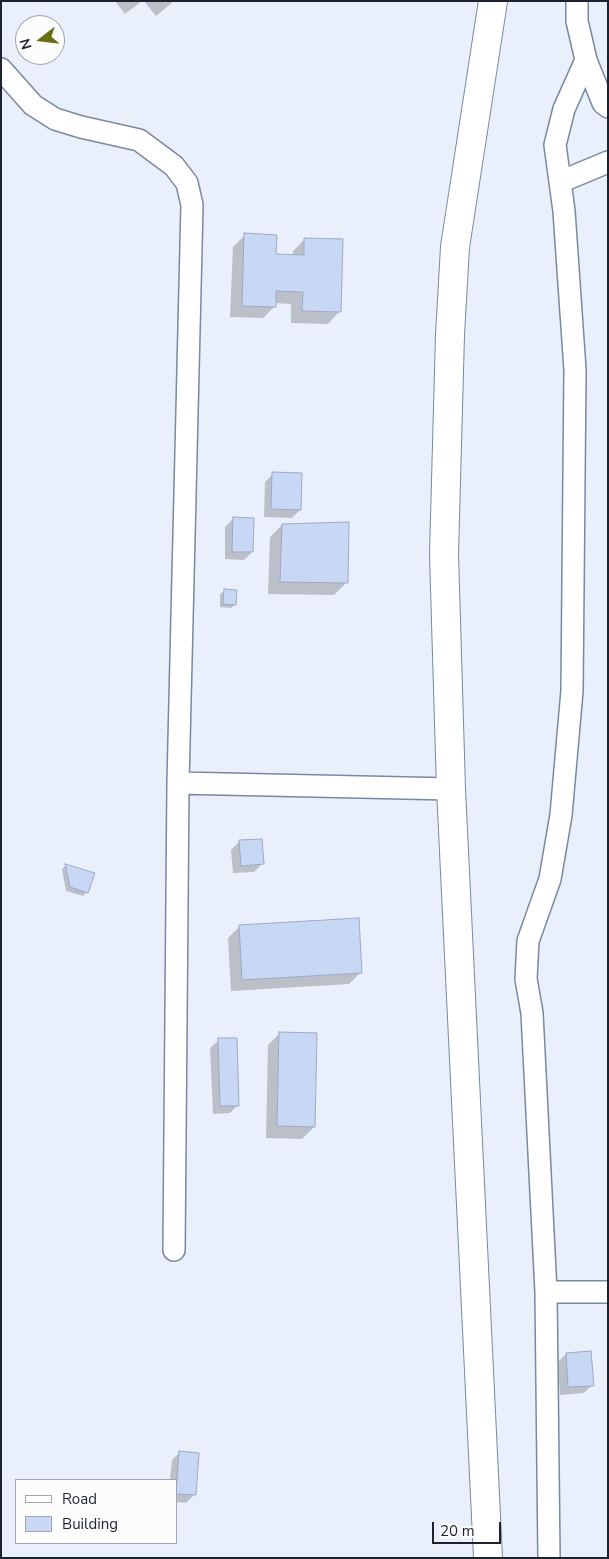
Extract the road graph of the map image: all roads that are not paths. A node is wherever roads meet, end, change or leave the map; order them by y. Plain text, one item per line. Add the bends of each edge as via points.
1 (493, 1) edge
2 (577, 1) edge
3 (586, 60) junction
4 (1, 69) edge
5 (608, 107) edge
6 (608, 162) edge
7 (560, 182) junction
8 (178, 783) junction
9 (451, 790) junction
10 (174, 1250) dead end
11 (546, 1292) junction
12 (608, 1292) edge
13 (488, 1558) edge
14 (549, 1558) edge

1 - 9 main road via 455,247 450,335 444,554
2 - 3 street via 577,21
3 - 5 street via 603,103
3 - 7 street via 564,109 555,144
4 - 8 street via 33,104 55,119 139,140 174,166 187,183 192,215
6 - 7 street
7 - 11 street via 575,370 572,691 561,815 550,879 528,941 526,979 532,1013
8 - 9 street
8 - 10 street
9 - 13 main road
11 - 12 street
11 - 14 street

